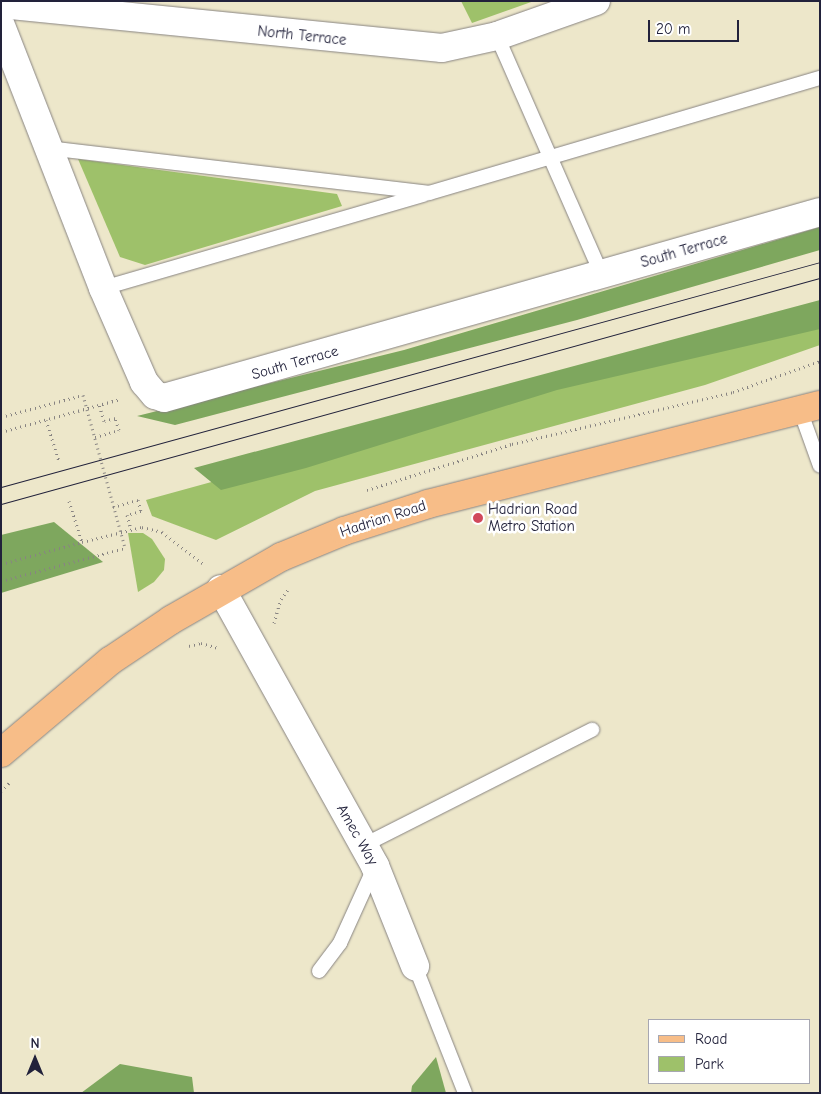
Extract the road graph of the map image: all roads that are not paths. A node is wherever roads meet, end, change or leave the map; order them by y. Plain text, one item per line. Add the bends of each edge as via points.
1 (596, 1) edge
2 (1, 4) edge
3 (1, 26) edge
4 (497, 36) junction
5 (820, 78) edge
6 (48, 148) junction
7 (552, 159) junction
8 (429, 193) junction
9 (820, 212) edge
10 (602, 275) junction
11 (103, 288) junction
12 (810, 407) edge
13 (820, 466) edge
14 (221, 589) junction
15 (592, 730) dead end
16 (1, 753) edge
17 (369, 856) junction
18 (415, 966) joint
19 (319, 971) dead end
20 (465, 1093) edge

1 - 4 street, North Terrace
2 - 4 street, North Terrace via 420,48 466,45
3 - 6 street, South Terrace
4 - 7 lane
5 - 7 lane
6 - 8 lane
6 - 11 street, South Terrace
7 - 8 lane
7 - 10 lane
8 - 11 lane
9 - 10 street, South Terrace
10 - 11 street, South Terrace via 164,398 155,395 144,382
12 - 13 lane
12 - 14 main road, Hadrian Road via 428,504 344,531 281,557
14 - 16 main road, Hadrian Road via 110,662
14 - 17 street, Amec Way
15 - 17 lane
17 - 18 street, Amec Way
17 - 19 lane via 340,943
18 - 20 lane, Amec Way

